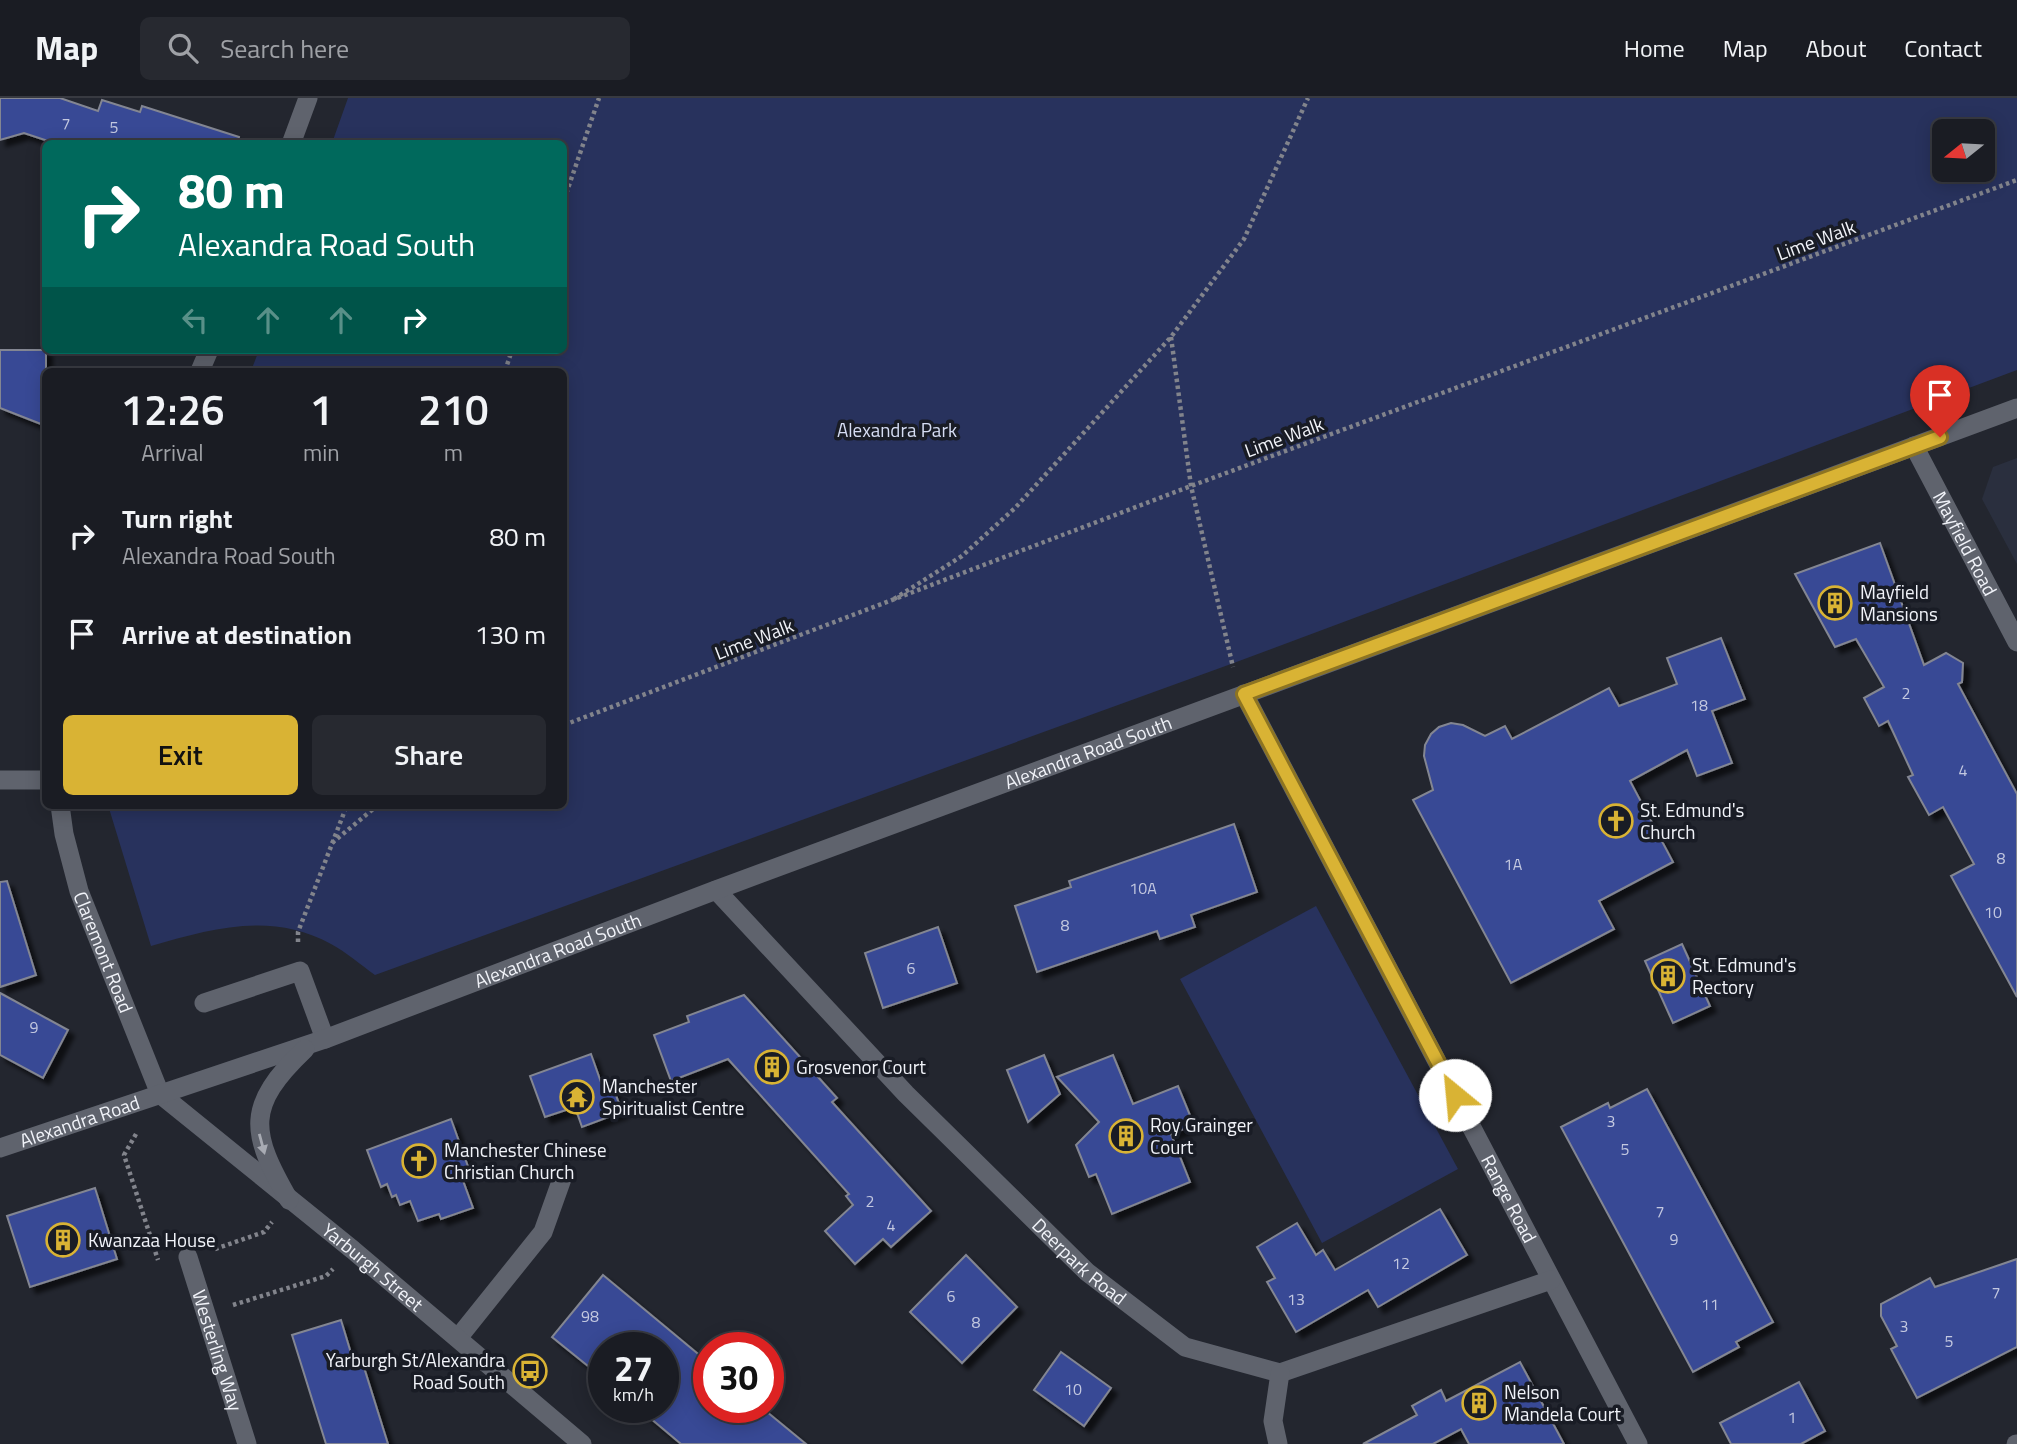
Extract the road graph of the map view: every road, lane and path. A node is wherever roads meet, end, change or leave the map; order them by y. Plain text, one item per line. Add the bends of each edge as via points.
1 (308, 98) edge
2 (599, 98) edge
3 (1308, 98) edge
4 (292, 140) edge
5 (2017, 180) edge
6 (567, 191) edge
7 (1171, 337) junction
8 (2017, 408) edge
9 (1914, 446) junction
10 (1191, 486) junction
11 (886, 604) junction
12 (2017, 642) edge
13 (1244, 694) junction
14 (567, 724) edge
15 (0, 780) edge
16 (42, 780) edge
17 (61, 809) edge
18 (345, 809) edge
19 (373, 809) edge
20 (331, 844) junction
21 (716, 890) junction
22 (300, 971) junction
23 (204, 1003) dead end
24 (318, 1041) junction
25 (160, 1094) junction
26 (0, 1148) edge
27 (564, 1176) dead end
28 (289, 1200) junction
29 (353, 1250) junction
30 (188, 1257) junction
31 (1551, 1280) junction
32 (206, 1314) junction
33 (458, 1338) junction
34 (1280, 1373) junction
35 (247, 1444) edge
36 (582, 1444) edge
37 (1278, 1444) edge
38 (1638, 1444) edge

1 - 4 street
2 - 6 path
3 - 7 path via 1244,239
5 - 10 path, Lime Walk
7 - 10 path
7 - 11 path via 1014,508 962,556
8 - 9 street, Alexandra Road South
9 - 12 street, Mayfield Road
9 - 13 street, Alexandra Road South
10 - 11 path, Lime Walk
10 - 13 path via 1231,663
11 - 14 path, Lime Walk
13 - 21 street, Alexandra Road South
13 - 31 street, Range Road
15 - 16 street
17 - 25 street, Claremont Road via 79,891
18 - 20 path
19 - 20 path
20 - 22 path via 298,932
21 - 24 street, Alexandra Road South
21 - 34 street, Deerpark Road via 906,1094 1087,1272 1185,1347
22 - 23 street
22 - 24 street
24 - 25 street, Alexandra Road South
24 -> 28 street via 284,1069 259,1111 259,1139
25 - 26 street, Alexandra Road
25 - 28 street, Yarburgh Street
25 - 30 path via 124,1155 160,1267
27 - 33 street via 543,1232
28 - 29 street, Yarburgh Street
28 - 30 path via 264,1232
29 - 32 path via 326,1276
29 - 33 street, Yarburgh Street
30 - 32 street, Westerling Way
31 - 34 street
31 - 38 street, Range Road
32 - 35 street, Westerling Way
33 - 36 street, Yarburgh Street
34 - 37 street via 1273,1421

